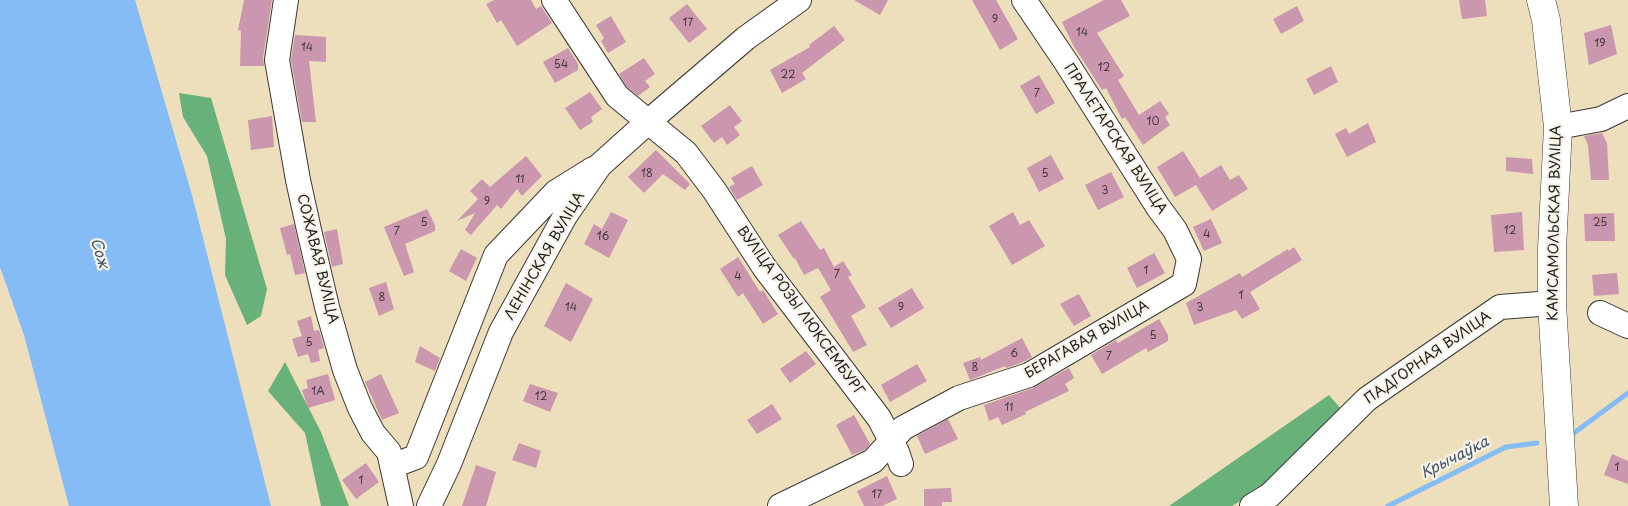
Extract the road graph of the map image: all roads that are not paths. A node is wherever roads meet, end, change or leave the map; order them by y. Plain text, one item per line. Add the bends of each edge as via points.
1 (286, 0) edge
2 (554, 0) edge
3 (800, 0) edge
4 (1024, 0) edge
5 (1541, 0) edge
6 (1628, 106) edge
7 (649, 121) junction
8 (1558, 127) junction
9 (600, 165) junction
10 (1184, 284) joint
11 (1552, 303) junction
12 (1600, 313) dead end
13 (1628, 326) edge
14 (891, 442) junction
15 (901, 464) dead end
16 (392, 466) junction
17 (401, 506) edge
18 (429, 506) edge
19 (780, 506) edge
20 (1252, 506) edge
21 (1564, 506) edge

1 - 16 street, СОЖАВАЯ ВУЛІЦА via 278,60 309,230 345,370 373,433 389,452
2 - 7 street via 617,96
3 - 7 street, ЛЕНІНСКАЯ ВУЛІЦА via 746,38
4 - 10 street, ПРАЛЕТАРСКАЯ ВУЛІЦА via 1175,230 1189,258
5 - 8 main road, КАМСАМОЛЬСКАЯ ВУЛІЦА
6 - 8 street via 1601,119
7 - 9 street, ЛЕНІНСКАЯ ВУЛІЦА
7 - 14 street, ВУЛІЦА РОЗЫ ЛЮКСЕМБУРГ via 686,153 714,190 764,267 879,418
8 - 11 main road, КАМСАМОЛЬСКАЯ ВУЛІЦА
9 - 16 street via 556,192 496,255 416,456
9 - 18 street, ЛЕНІНСКАЯ ВУЛІЦА via 565,216 501,332
10 - 14 street, БЕРАГАВАЯ ВУЛІЦА via 1029,375 959,398 904,428
11 - 20 street, ПАДГОРНАЯ ВУЛІЦА via 1500,308 1367,399 1270,495
11 - 21 main road, КАМСАМОЛЬСКАЯ ВУЛІЦА
12 - 13 street
14 - 15 street, ВУЛІЦА РОЗЫ ЛЮКСЕМБУРГ
14 - 19 street, БЕРАГАВАЯ ВУЛІЦА via 873,461
16 - 17 street, СОЖАВАЯ ВУЛІЦА

